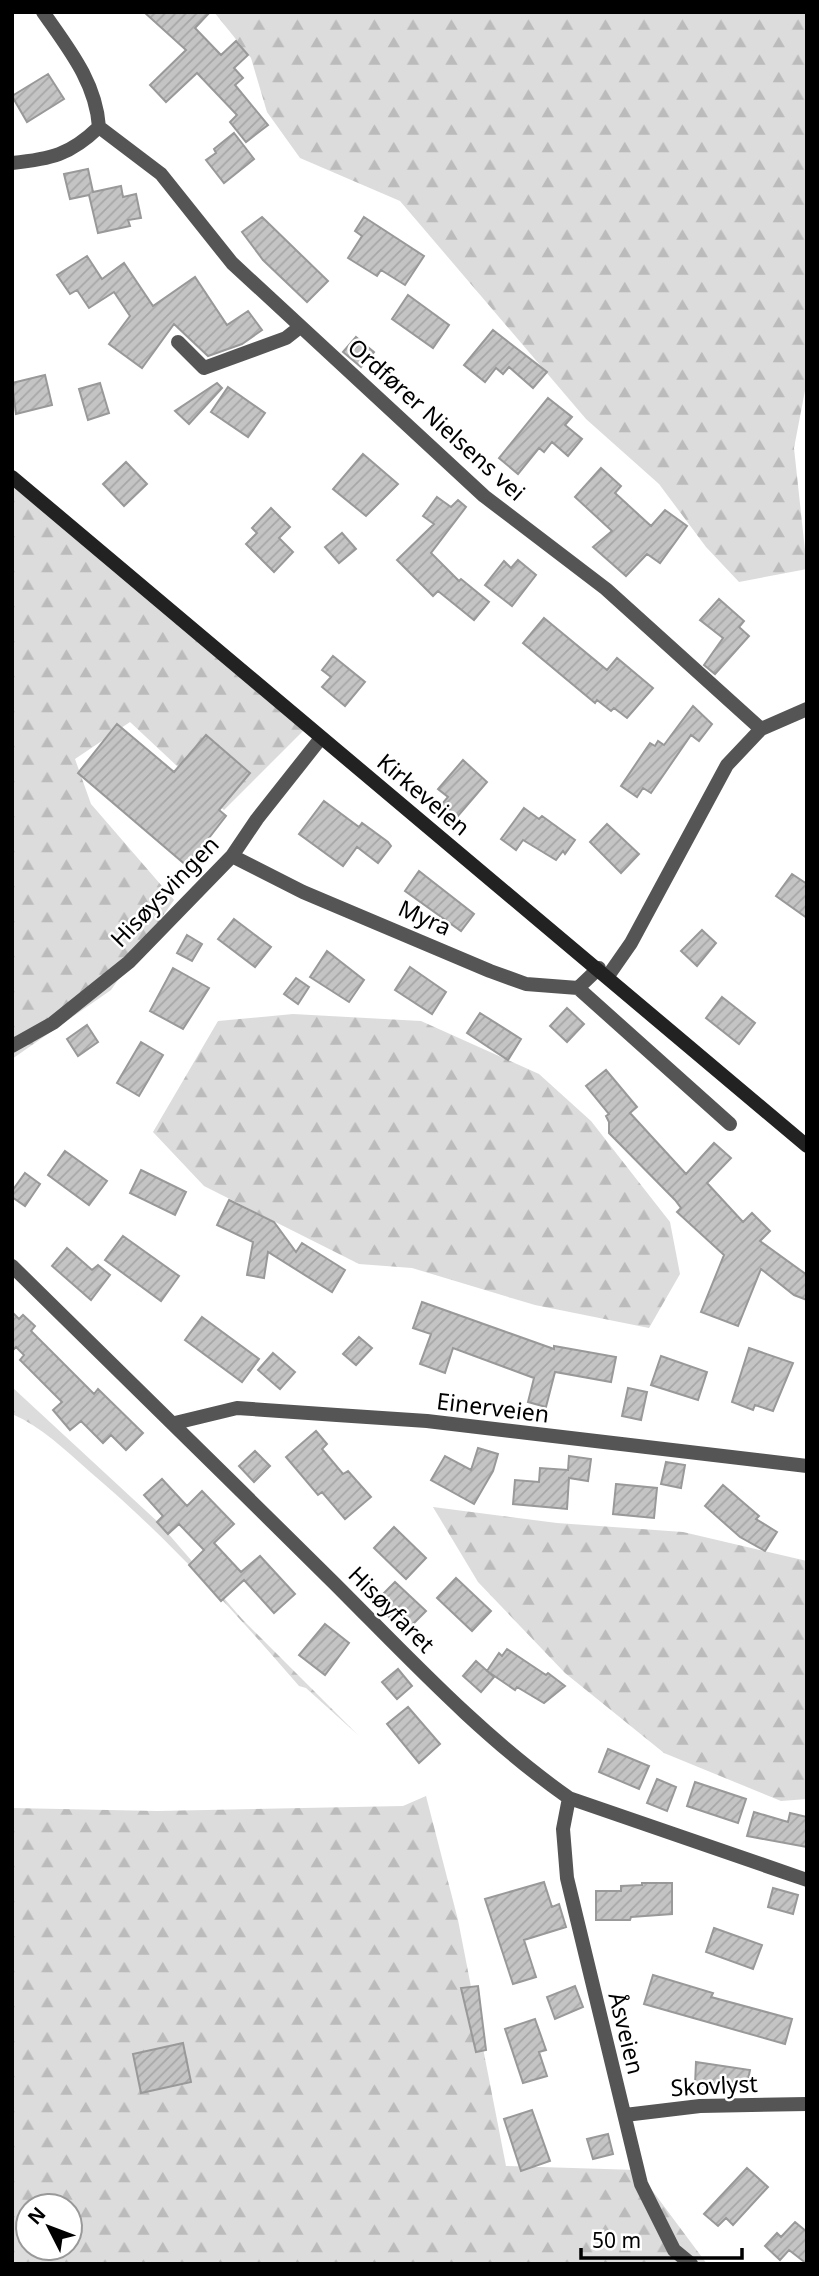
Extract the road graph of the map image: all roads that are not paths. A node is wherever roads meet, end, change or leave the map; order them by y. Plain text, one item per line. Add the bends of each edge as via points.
1 (43, 12) edge
2 (99, 127) junction
3 (12, 163) edge
4 (300, 327) junction
5 (178, 342) dead end
6 (12, 477) edge
7 (807, 709) edge
8 (761, 729) junction
9 (321, 738) junction
10 (232, 856) junction
11 (603, 972) junction
12 (578, 988) junction
13 (12, 1046) edge
14 (730, 1124) dead end
15 (807, 1146) edge
16 (12, 1266) edge
17 (175, 1423) junction
18 (807, 1466) edge
19 (569, 1798) junction
20 (807, 1880) edge
21 (807, 2104) edge
22 (625, 2115) junction
23 (691, 2264) edge

1 - 2 street via 83,71 98,109
2 - 3 street via 79,147 48,160
2 - 4 street, Ordfører Nielsens vei via 161,174 232,263
4 - 5 street via 286,338 204,368
4 - 8 street, Ordfører Nielsens vei via 484,496 607,589
6 - 9 main road, Kirkeveien
7 - 8 street
8 - 11 street via 727,765 631,943
9 - 10 street, Hisøysvingen
9 - 11 main road, Kirkeveien
10 - 12 street, Myra via 303,892 490,971 526,984
10 - 13 street, Hisøysvingen via 129,962 53,1023
11 - 12 street
11 - 15 main road, Kirkeveien
12 - 14 street
16 - 17 street, Hisøyfaret
17 - 18 street, Einerveien via 237,1408 312,1413
17 - 19 street, Hisøyfaret via 456,1707
19 - 20 street, Hisøyfaret
19 - 22 street, Åsveien via 563,1829 567,1878
21 - 22 street, Skovlyst via 700,2106
22 - 23 street, Åsveien via 641,2184 674,2250

